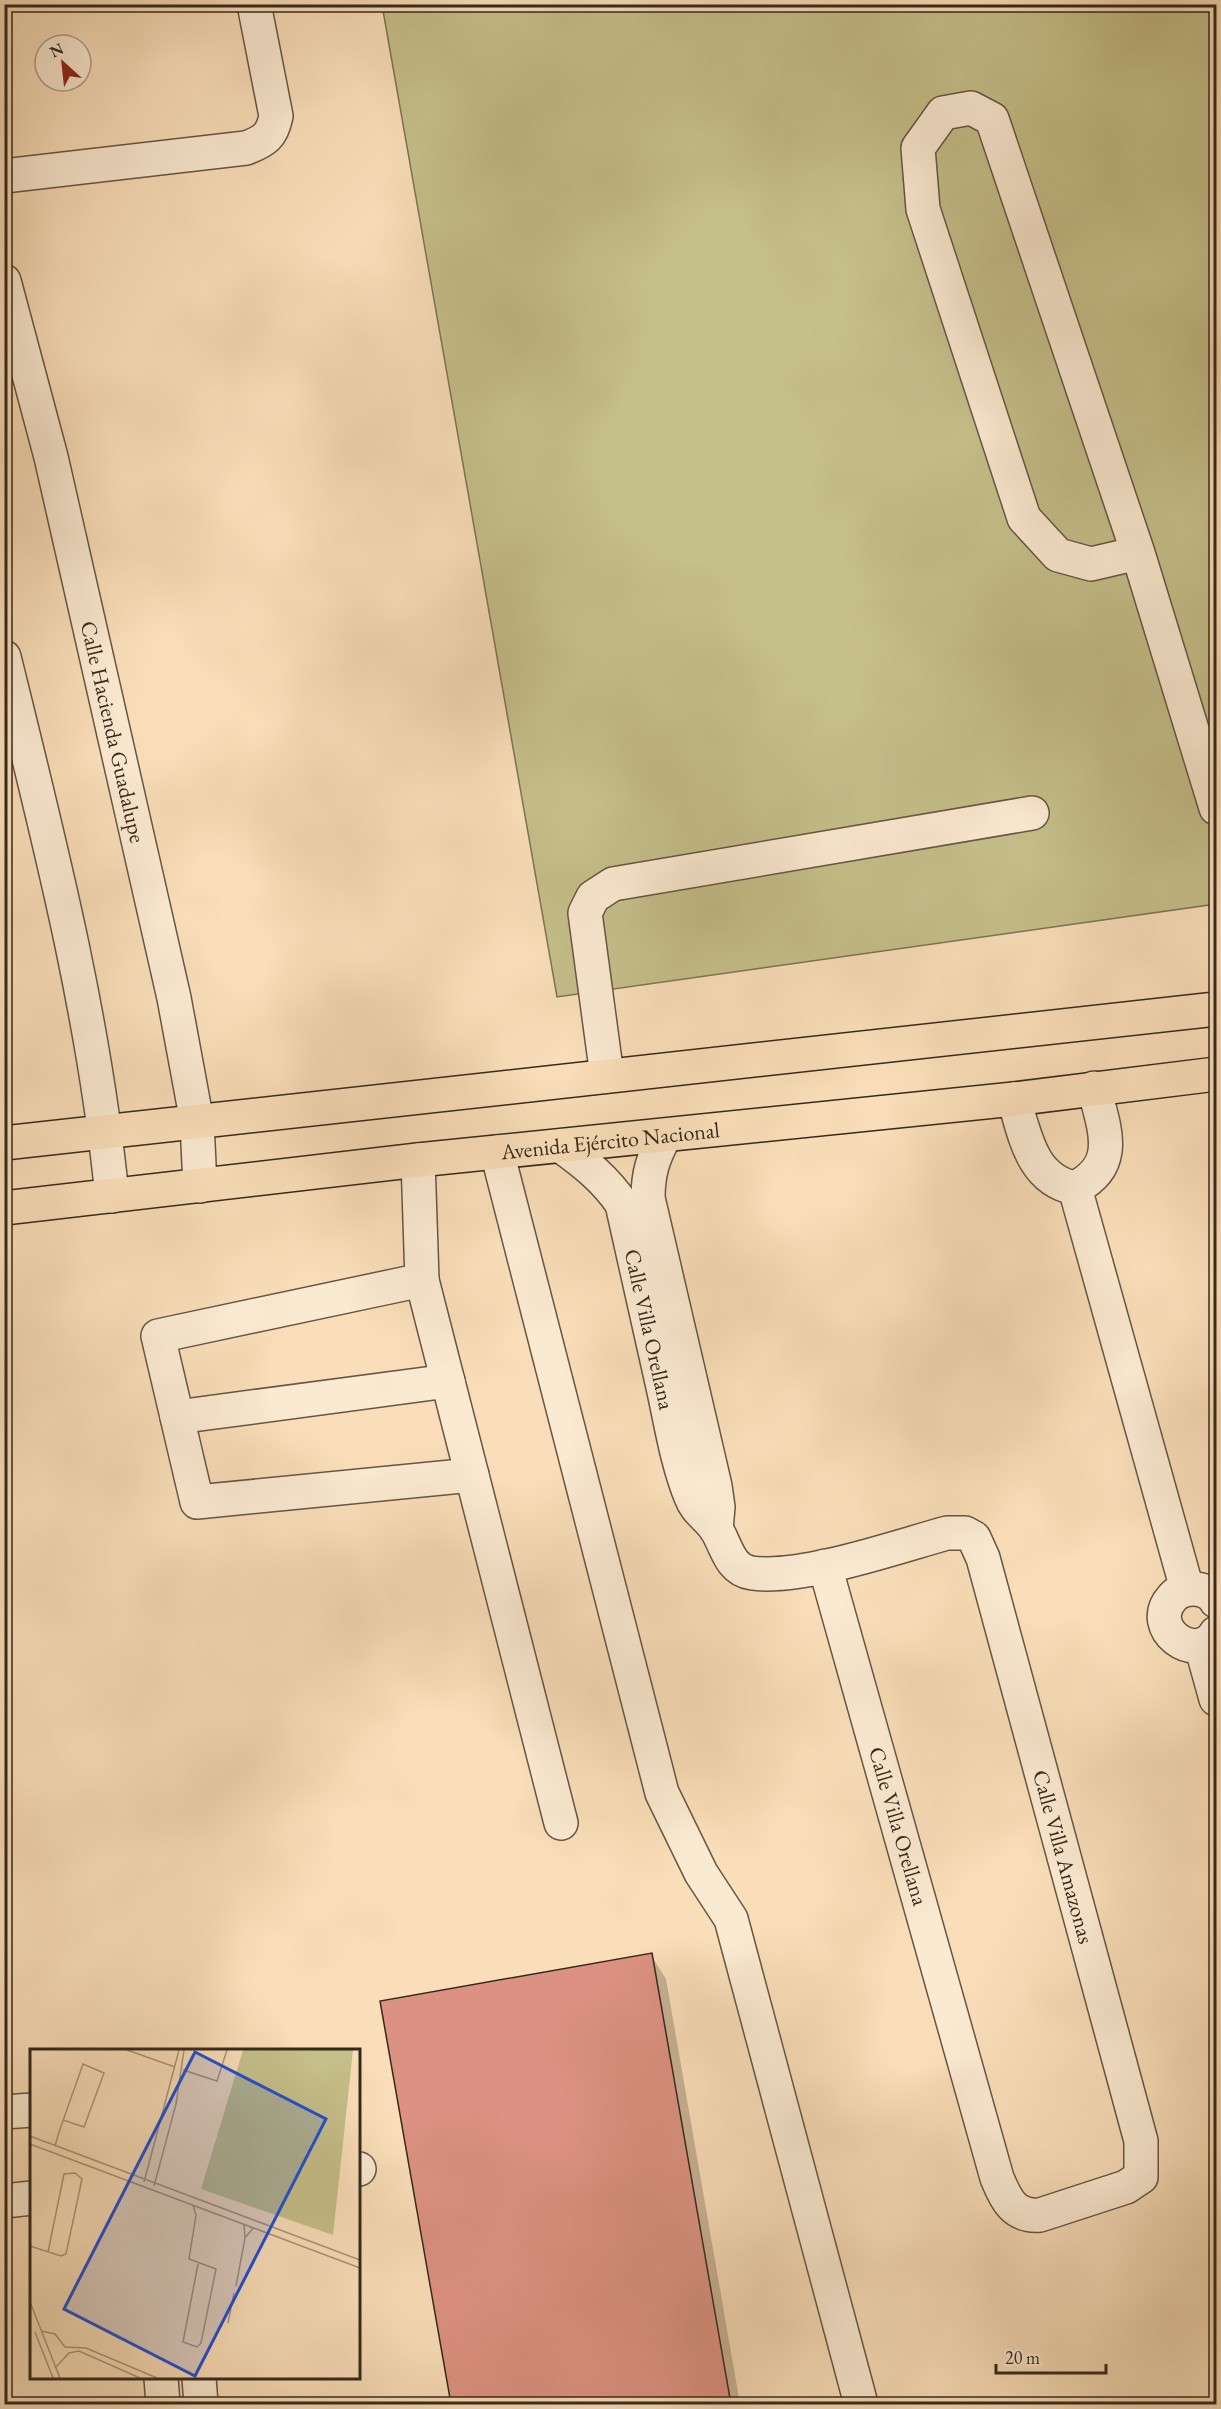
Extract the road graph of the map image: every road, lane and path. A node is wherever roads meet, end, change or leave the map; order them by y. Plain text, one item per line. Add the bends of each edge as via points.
1 (254, 4) edge
2 (4, 176) edge
3 (4, 281) edge
4 (1138, 553) junction
5 (4, 657) edge
6 (1216, 808) edge
7 (1032, 813) dead end
8 (1216, 1009) edge
9 (1216, 1074) edge
10 (607, 1076) junction
11 (1094, 1088) junction
12 (1014, 1099) junction
13 (197, 1122) junction
14 (106, 1131) junction
15 (665, 1136) junction
16 (4, 1143) edge
17 (561, 1146) junction
18 (497, 1152) junction
19 (418, 1160) junction
20 (200, 1186) junction
21 (1075, 1188) junction
22 (112, 1196) junction
23 (635, 1201) junction
24 (4, 1208) edge
25 (422, 1280) junction
26 (448, 1381) junction
27 (177, 1417) junction
28 (472, 1475) junction
29 (825, 1566) junction
30 (1187, 1589) junction
31 (1216, 1600) edge
32 (1209, 1639) edge
33 (1216, 1699) edge
34 (561, 1822) dead end
35 (30, 2110) edge
36 (4, 2112) edge
37 (30, 2198) edge
38 (4, 2201) edge
39 (1017, 2211) joint
40 (161, 2379) edge
41 (199, 2379) edge
42 (163, 2404) edge
43 (201, 2404) edge
44 (861, 2404) edge

1 - 2 street via 276,116 273,130 265,140 246,147
3 - 13 street, Calle Hacienda Guadalupe via 54,468 174,998
4 - 4 street via 1091,564 1058,555 1024,518 923,209 918,148 943,113 971,108 992,118
4 - 6 street
5 - 14 street via 90,1026
7 - 10 street via 613,884 593,897 585,913
8 - 10 main road
9 - 11 main road, Avenida Ejército Nacional
10 - 13 main road
11 - 12 main road, Avenida Ejército Nacional
11 - 21 street via 1105,1132 1104,1163 1097,1173
12 - 15 main road, Avenida Ejército Nacional
12 - 21 street via 1034,1159 1054,1182
13 - 14 main road
13 - 20 street, Calle Hacienda Guadalupe
14 - 16 main road
14 - 22 street
15 - 17 main road, Avenida Ejército Nacional
15 - 23 street, Calle Villa Orellana
17 - 18 main road, Avenida Ejército Nacional
17 - 23 street, Calle Villa Orellana via 613,1189
18 - 19 main road, Avenida Ejército Nacional
18 - 44 street via 662,1793 701,1873 731,1919
19 - 20 main road, Avenida Ejército Nacional
19 - 25 street
20 - 22 main road, Avenida Ejército Nacional
21 - 30 street
22 - 24 main road, Avenida Ejército Nacional
23 - 29 street, Calle Villa Orellana via 685,1425 691,1497 716,1530 724,1550 749,1573 782,1573
25 - 26 street
25 - 27 street via 158,1336
26 - 27 street
26 - 28 street
27 - 28 street via 197,1502
28 - 34 street
29 - 39 street, Calle Villa Orellana via 998,2178 1006,2199
29 - 39 street, Calle Villa Amazonas via 947,1533 965,1533 974,1538 983,1558 1141,2141 1141,2177 1126,2187 1040,2215
30 - 31 street via 1202,1589
30 - 32 street via 1168,1602 1165,1625 1179,1643 1190,1646
32 - 33 street
35 - 36 street
37 - 38 street
40 - 42 street
41 - 43 street

